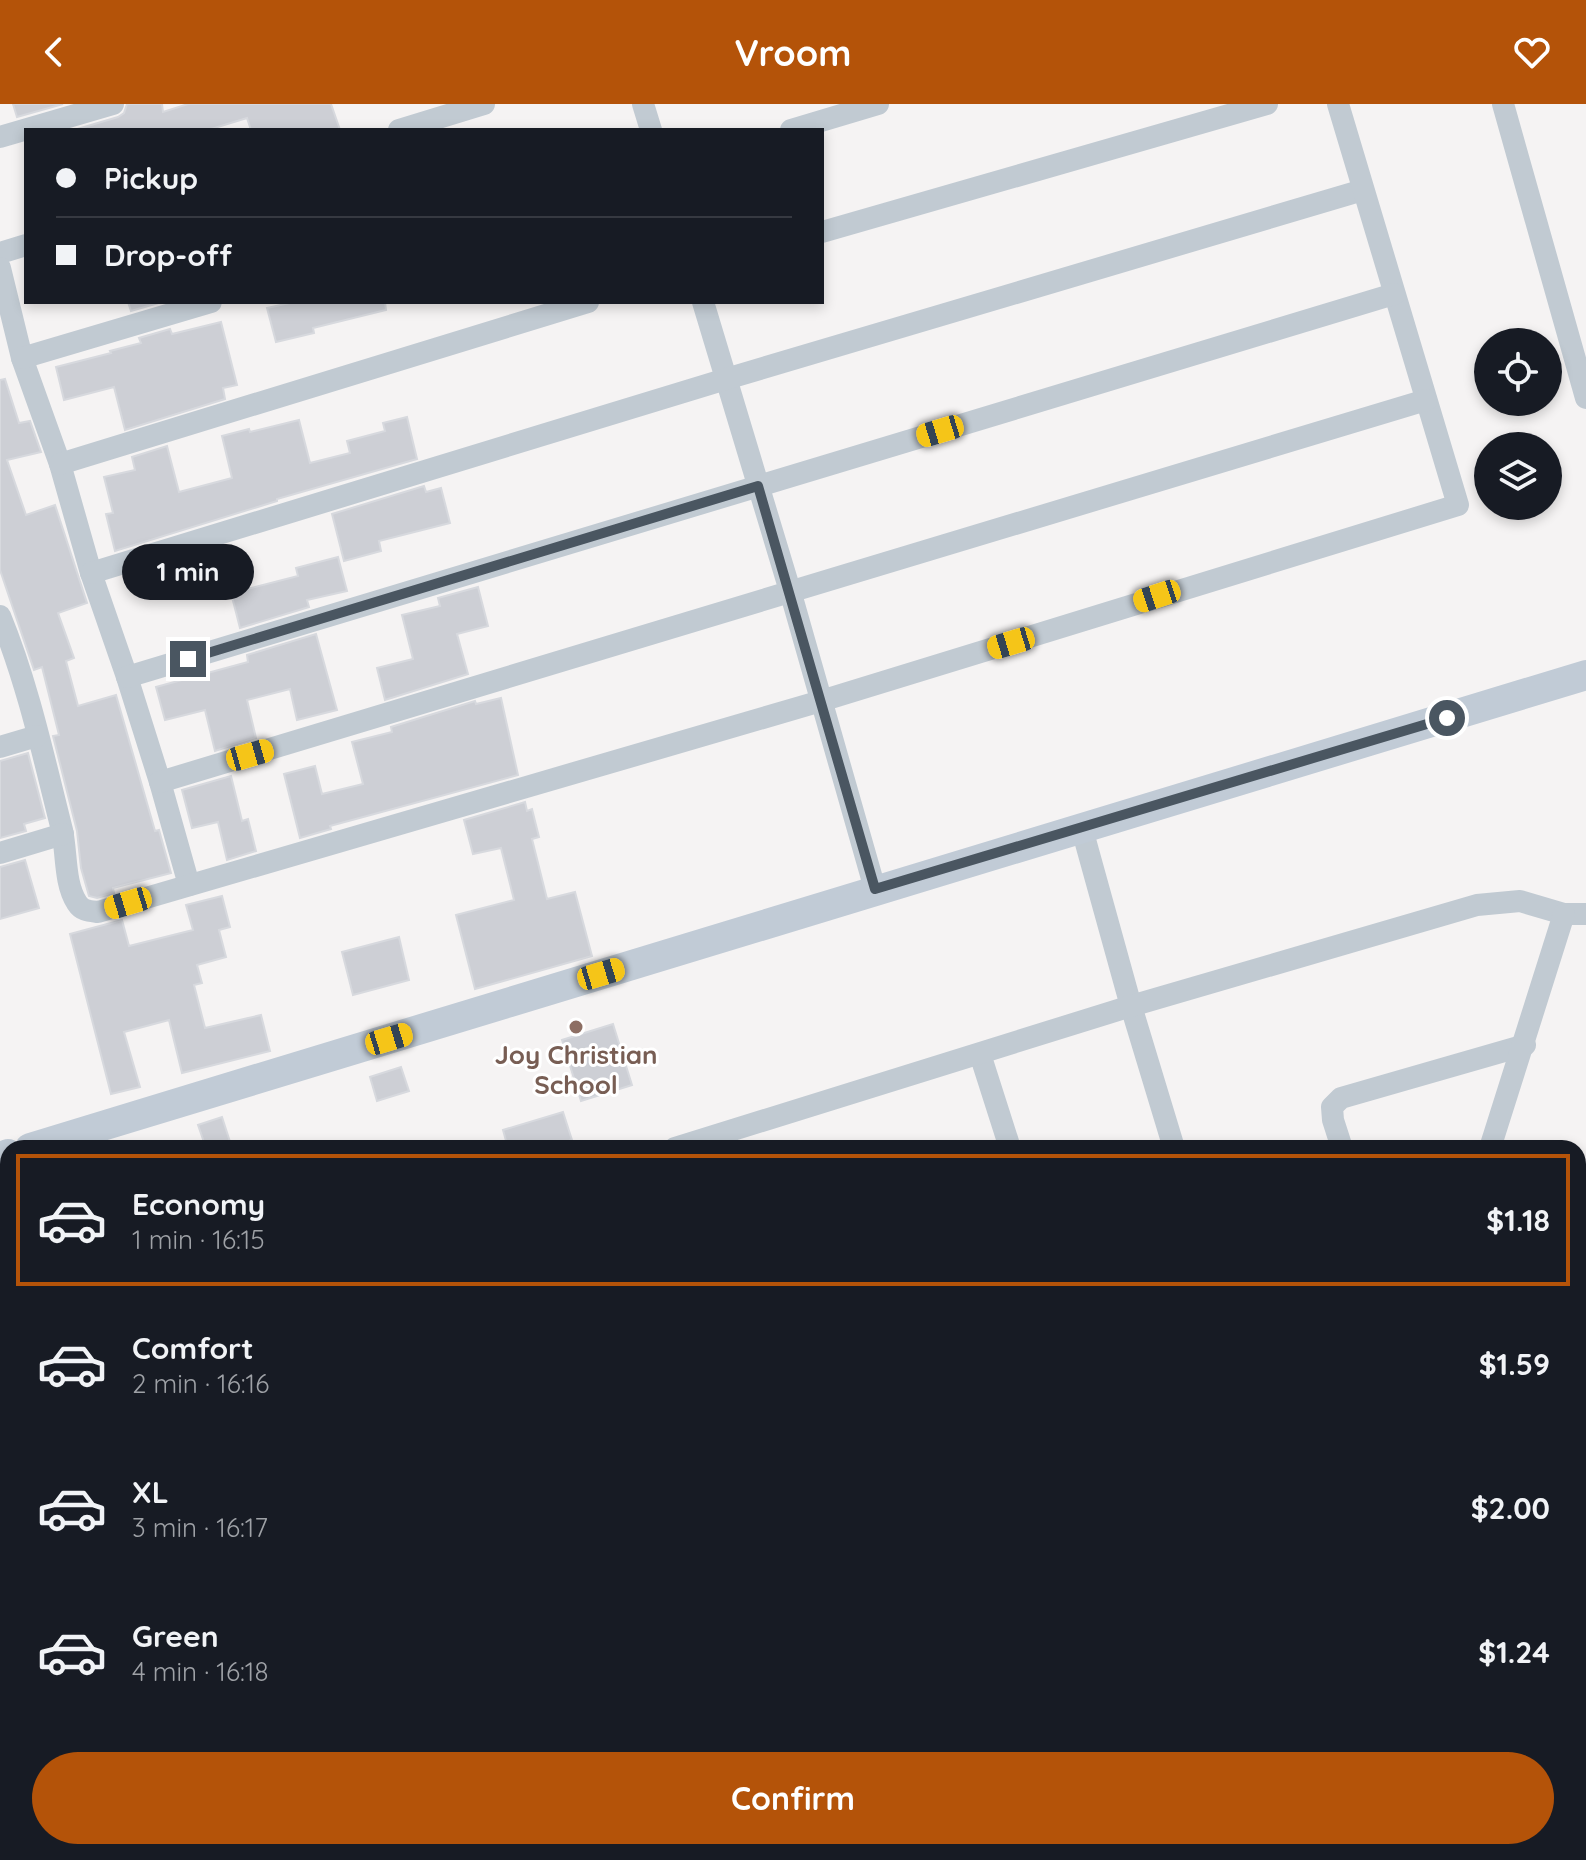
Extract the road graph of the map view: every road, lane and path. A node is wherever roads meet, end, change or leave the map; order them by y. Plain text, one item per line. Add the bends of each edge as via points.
1 (113, 104) edge
2 (484, 104) edge
3 (643, 104) edge
4 (878, 104) edge
5 (1267, 104) edge
6 (1338, 104) edge
7 (1503, 104) edge
8 (31, 128) edge
9 (406, 128) edge
10 (650, 128) edge
11 (798, 128) edge
12 (24, 130) edge
13 (0, 137) edge
14 (1363, 190) junction
15 (824, 231) edge
16 (24, 246) edge
17 (0, 253) edge
18 (0, 268) edge
19 (1394, 294) junction
20 (204, 304) edge
21 (581, 304) edge
22 (704, 304) edge
23 (22, 358) junction
24 (726, 379) junction
25 (1586, 398) edge
26 (1426, 400) junction
27 (60, 464) junction
28 (758, 486) junction
29 (91, 573) junction
30 (791, 594) junction
31 (0, 616) edge
32 (4, 638) edge
33 (1586, 675) edge
34 (127, 677) junction
35 (821, 701) junction
36 (37, 736) junction
37 (0, 747) edge
38 (160, 782) junction
39 (1082, 829) junction
40 (63, 834) junction
41 (0, 853) edge
42 (189, 885) junction
43 (875, 889) junction
44 (1575, 914) edge
45 (1131, 1006) junction
46 (1525, 1045) junction
47 (980, 1054) junction
48 (56, 1140) edge
49 (701, 1140) edge
50 (1007, 1140) edge
51 (1172, 1140) edge
52 (1339, 1140) edge
53 (1493, 1140) edge

1 - 8 street
2 - 9 street
3 - 10 street
4 - 11 street
5 - 15 street
6 - 14 street
7 - 25 street
12 - 13 street
14 - 19 street
14 - 24 street
16 - 17 street
18 - 23 street
19 - 26 street
19 - 28 street
20 - 23 street
21 - 27 street
22 - 24 street
23 - 27 street
24 - 28 street
24 - 29 street
26 - 30 street
26 - 35 street via 1458,505
27 - 29 street
28 - 30 street
28 - 34 street
29 - 34 street
30 - 35 street
30 - 38 street
31 - 32 street
32 - 36 street
33 - 39 street
34 - 38 street
35 - 42 street
35 - 43 street
36 - 37 street
36 - 40 street
38 - 42 street
39 - 43 street
39 - 45 street
40 - 41 street
40 - 42 street via 72,892 87,911
43 - 48 street
44 - 45 street via 1520,901 1477,905
44 - 46 street
45 - 47 street
45 - 51 street
46 - 52 street via 1341,1098 1332,1107
46 - 53 street
47 - 49 street
47 - 50 street

